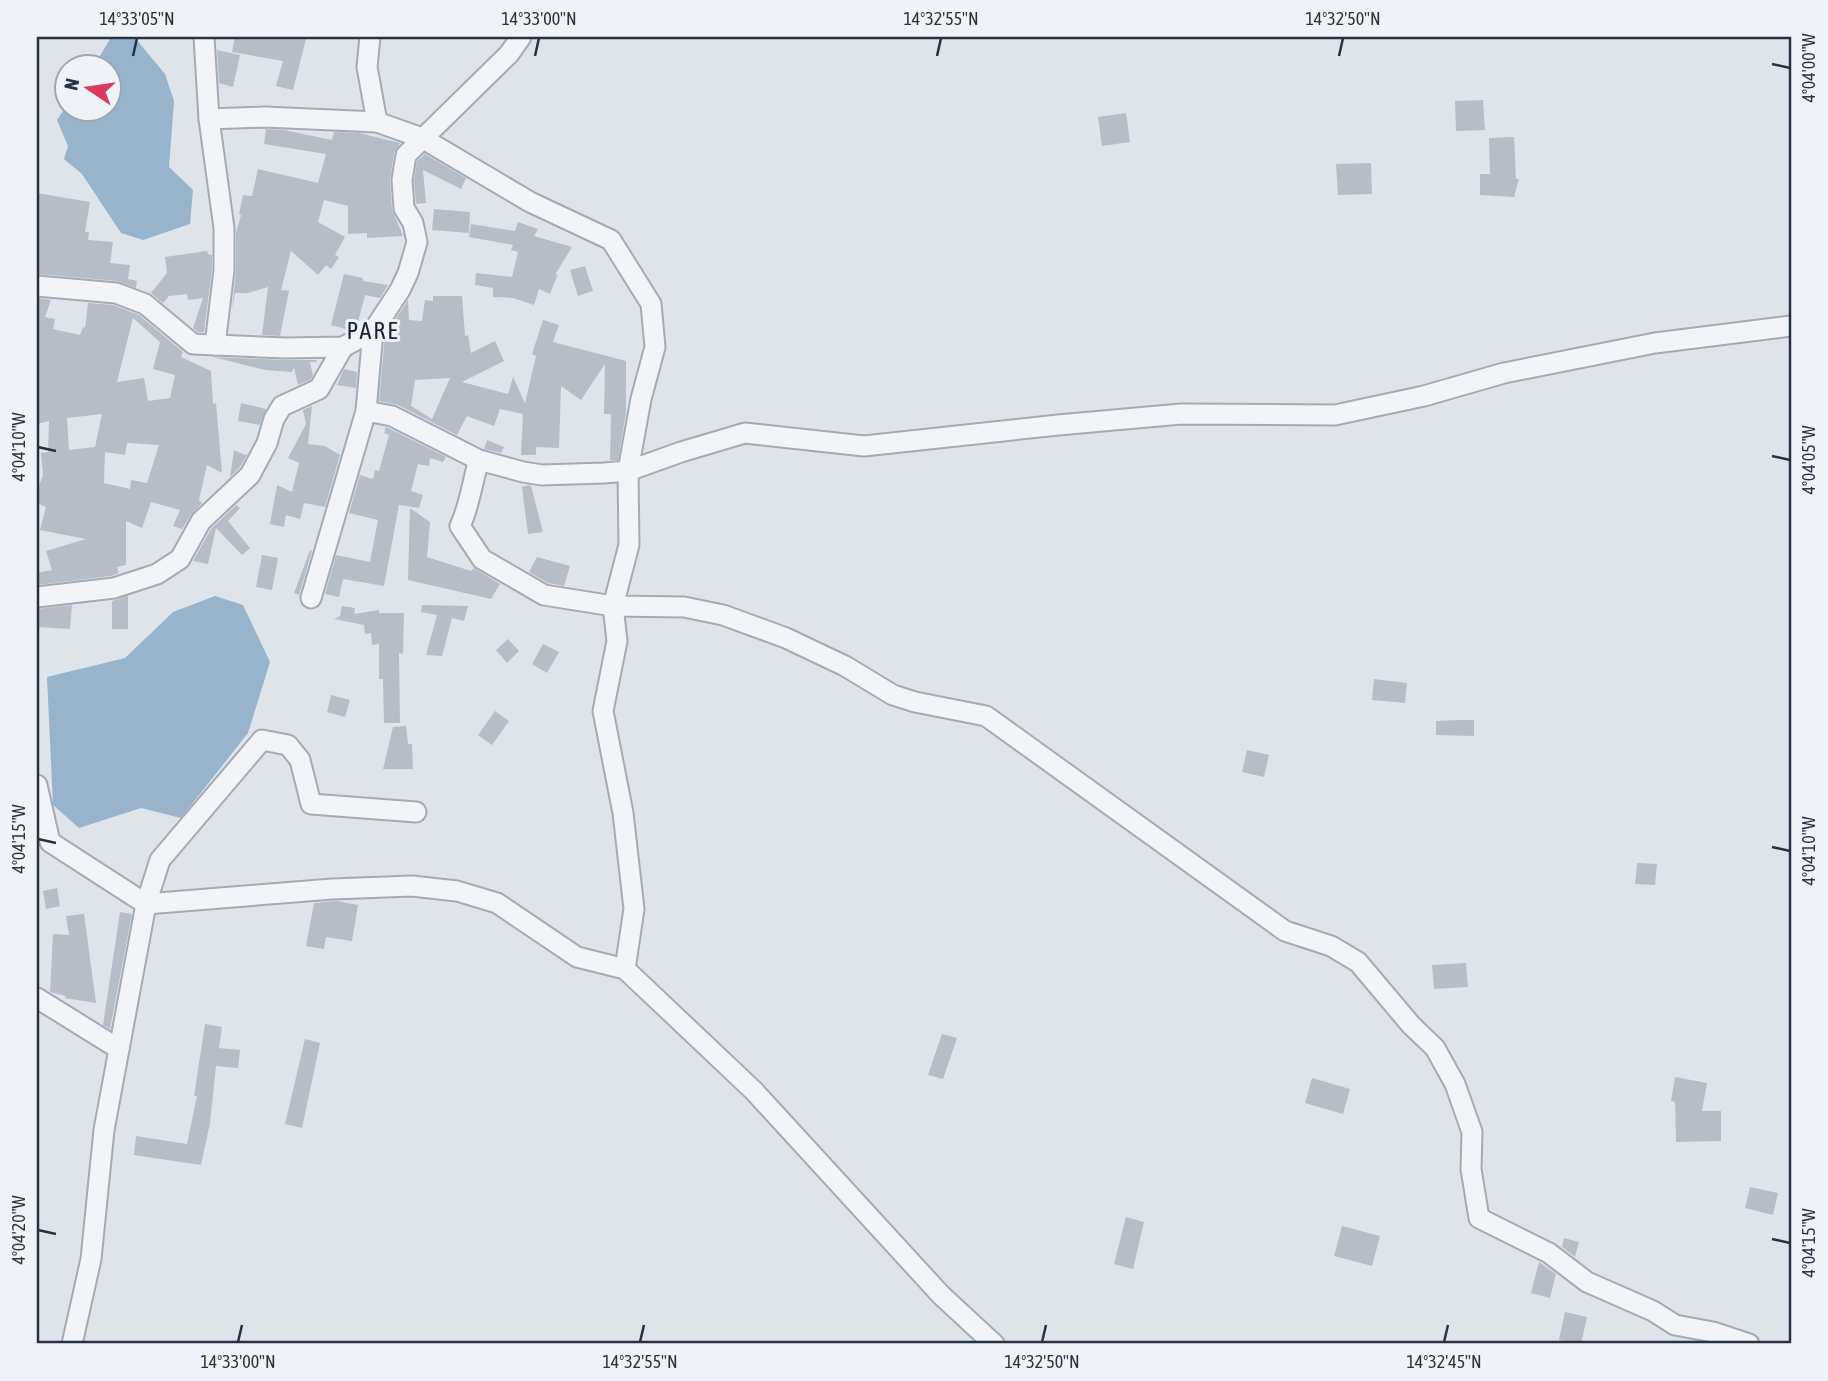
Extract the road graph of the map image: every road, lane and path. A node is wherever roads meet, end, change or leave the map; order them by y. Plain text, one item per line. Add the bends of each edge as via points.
1 (204, 37) edge
2 (370, 37) edge
3 (521, 37) edge
4 (209, 119) junction
5 (377, 122) junction
6 (422, 138) junction
7 (37, 286) edge
8 (1791, 326) edge
9 (373, 331) junction
10 (215, 345) junction
11 (343, 347) junction
12 (366, 411) junction
13 (479, 460) junction
14 (628, 471) junction
15 (37, 597) edge
16 (311, 598) dead end
17 (613, 606) junction
18 (37, 785) edge
19 (416, 812) dead end
20 (146, 904) junction
21 (625, 969) junction
22 (37, 998) edge
23 (119, 1049) junction
24 (72, 1344) edge
25 (994, 1344) edge
26 (1749, 1344) edge

1 - 4 street
2 - 5 street via 367,67
3 - 6 street
4 - 5 street
4 - 10 street via 224,228
5 - 6 street
6 - 9 street via 406,155 402,180 404,208 417,242 400,290
6 - 14 street via 530,202 611,240 651,304 655,347
7 - 10 street via 116,293 145,304 193,344
8 - 14 street via 1630,348 1504,373 1335,415 1181,414 864,446 745,433
9 - 11 street
9 - 12 street
10 - 11 street
11 - 15 street via 319,389 282,406 250,475 201,521 180,559 156,574 114,588
12 - 13 street via 410,424
12 - 16 street
13 - 14 street via 542,475
13 - 17 street via 460,526 482,559 544,595
14 - 17 street via 629,545
17 - 21 street via 617,641 603,711 623,813 634,909
17 - 26 street via 684,607 723,615 786,638 893,695 986,716 1285,931 1331,946 1358,962 1435,1048 1455,1084 1472,1132 1471,1169 1479,1218 1549,1253 1587,1282 1675,1325
18 - 20 street via 50,842
19 - 20 street via 311,804 300,760 288,745 262,740 160,860
20 - 21 street via 385,887 457,891 497,903 577,957
20 - 23 street
21 - 25 street via 754,1091 941,1295
22 - 23 street
23 - 24 street via 104,1130 90,1259

